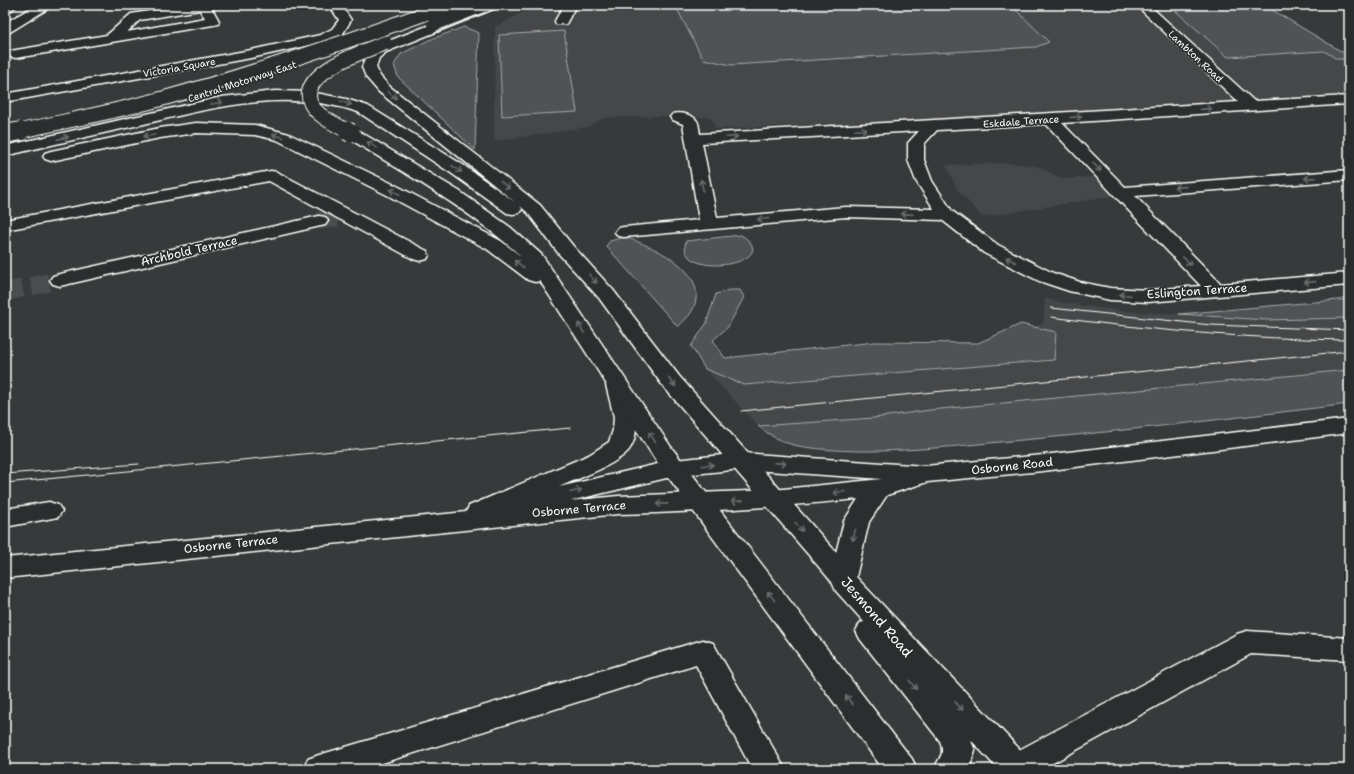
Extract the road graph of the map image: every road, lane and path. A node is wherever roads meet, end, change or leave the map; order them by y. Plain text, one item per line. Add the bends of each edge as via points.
1 (11, 5) edge
2 (45, 5) edge
3 (335, 5) edge
4 (449, 5) edge
5 (475, 5) edge
6 (483, 5) edge
7 (492, 5) edge
8 (570, 5) edge
9 (1142, 5) edge
10 (204, 6) edge
11 (5, 9) edge
12 (561, 21) dead end
13 (5, 29) edge
14 (16, 54) dead end
15 (5, 98) edge
16 (1349, 100) edge
17 (1250, 106) junction
18 (678, 117) dead end
19 (1050, 119) junction
20 (933, 126) junction
21 (13, 139) edge
22 (693, 139) junction
23 (5, 151) edge
24 (5, 165) edge
25 (1349, 175) edge
26 (1121, 192) junction
27 (946, 215) junction
28 (319, 221) tunnel mouth
29 (709, 224) junction
30 (5, 225) edge
31 (624, 232) dead end
32 (566, 250) junction
33 (420, 255) dead end
34 (1349, 279) edge
35 (60, 280) tunnel mouth
36 (1216, 290) junction
37 (561, 297) junction
38 (616, 385) junction
39 (1349, 426) edge
40 (741, 461) junction
41 (675, 468) junction
42 (925, 474) junction
43 (878, 489) junction
44 (773, 499) junction
45 (700, 503) junction
46 (49, 511) dead end
47 (5, 518) edge
48 (457, 520) junction
49 (5, 568) edge
50 (845, 580) junction
51 (1349, 649) edge
52 (1018, 768) edge
53 (319, 769) edge
54 (769, 769) edge
55 (901, 769) edge
56 (950, 769) edge

1 - 11 main road
2 - 13 main road
3 - 15 main road, Victoria Square via 345,20 337,32 324,38 251,54
4 - 21 main road, Central Motorway East, bridge via 282,63
5 - 21 main road, Central Motorway East via 188,98
37 -> 6 main road, bridge via 535,259 504,231 453,195 318,112 310,103 309,91 315,79 329,68 351,56
7 -> 32 main road via 381,49 373,57 369,67 373,77 384,89 534,209
8 - 12 main road
9 - 17 main road, Lambton Road
10 - 14 main road via 213,21
16 - 17 main road, Eskdale Terrace
19 -> 17 main road, Eskdale Terrace
18 - 22 main road via 690,122
19 - 20 main road, Eskdale Terrace
19 -> 26 main road
22 -> 20 main road, Eskdale Terrace
20 - 27 main road via 916,143 916,160 924,181
21 - 23 main road
21 -> 32 main road via 254,97 284,95 330,98 363,109 457,169
29 -> 22 main road
37 -> 24 main road via 494,245 393,191 283,137 255,130 196,128 160,133
25 -> 26 main road
26 -> 36 main road
27 -> 29 main road via 846,212
36 -> 27 main road, Eslington Terrace via 1148,296 1110,294 1076,287 1046,278 991,249
28 - 35 main road, Archbold Terrace
29 - 31 main road
30 - 33 main road via 271,176
32 -> 40 main road, Jesmond Road via 606,294 671,381
34 -> 36 main road, Eslington Terrace
38 -> 37 main road
41 -> 38 main road
38 - 48 main road via 625,417 625,430 619,446 596,461
39 - 42 main road, Osborne Road via 1043,463
41 -> 40 main road, Osborne Road
40 -> 42 main road, Osborne Road
40 - 44 main road, Jesmond Road
41 - 45 main road
48 -> 41 main road, Osborne Terrace
42 - 43 main road, Osborne Terrace
43 -> 44 main road, Osborne Terrace
43 -> 50 main road via 857,521
44 -> 45 main road, Osborne Terrace
44 -> 50 main road, Jesmond Road
45 -> 48 main road, Osborne Terrace via 618,505
55 -> 45 main road
46 - 47 main road
48 - 49 main road, Osborne Terrace
50 -> 52 main road, Jesmond Road via 903,647
50 -> 56 main road via 860,620 952,734 960,750 956,764
51 - 52 main road via 1247,642
53 - 54 main road via 703,651

